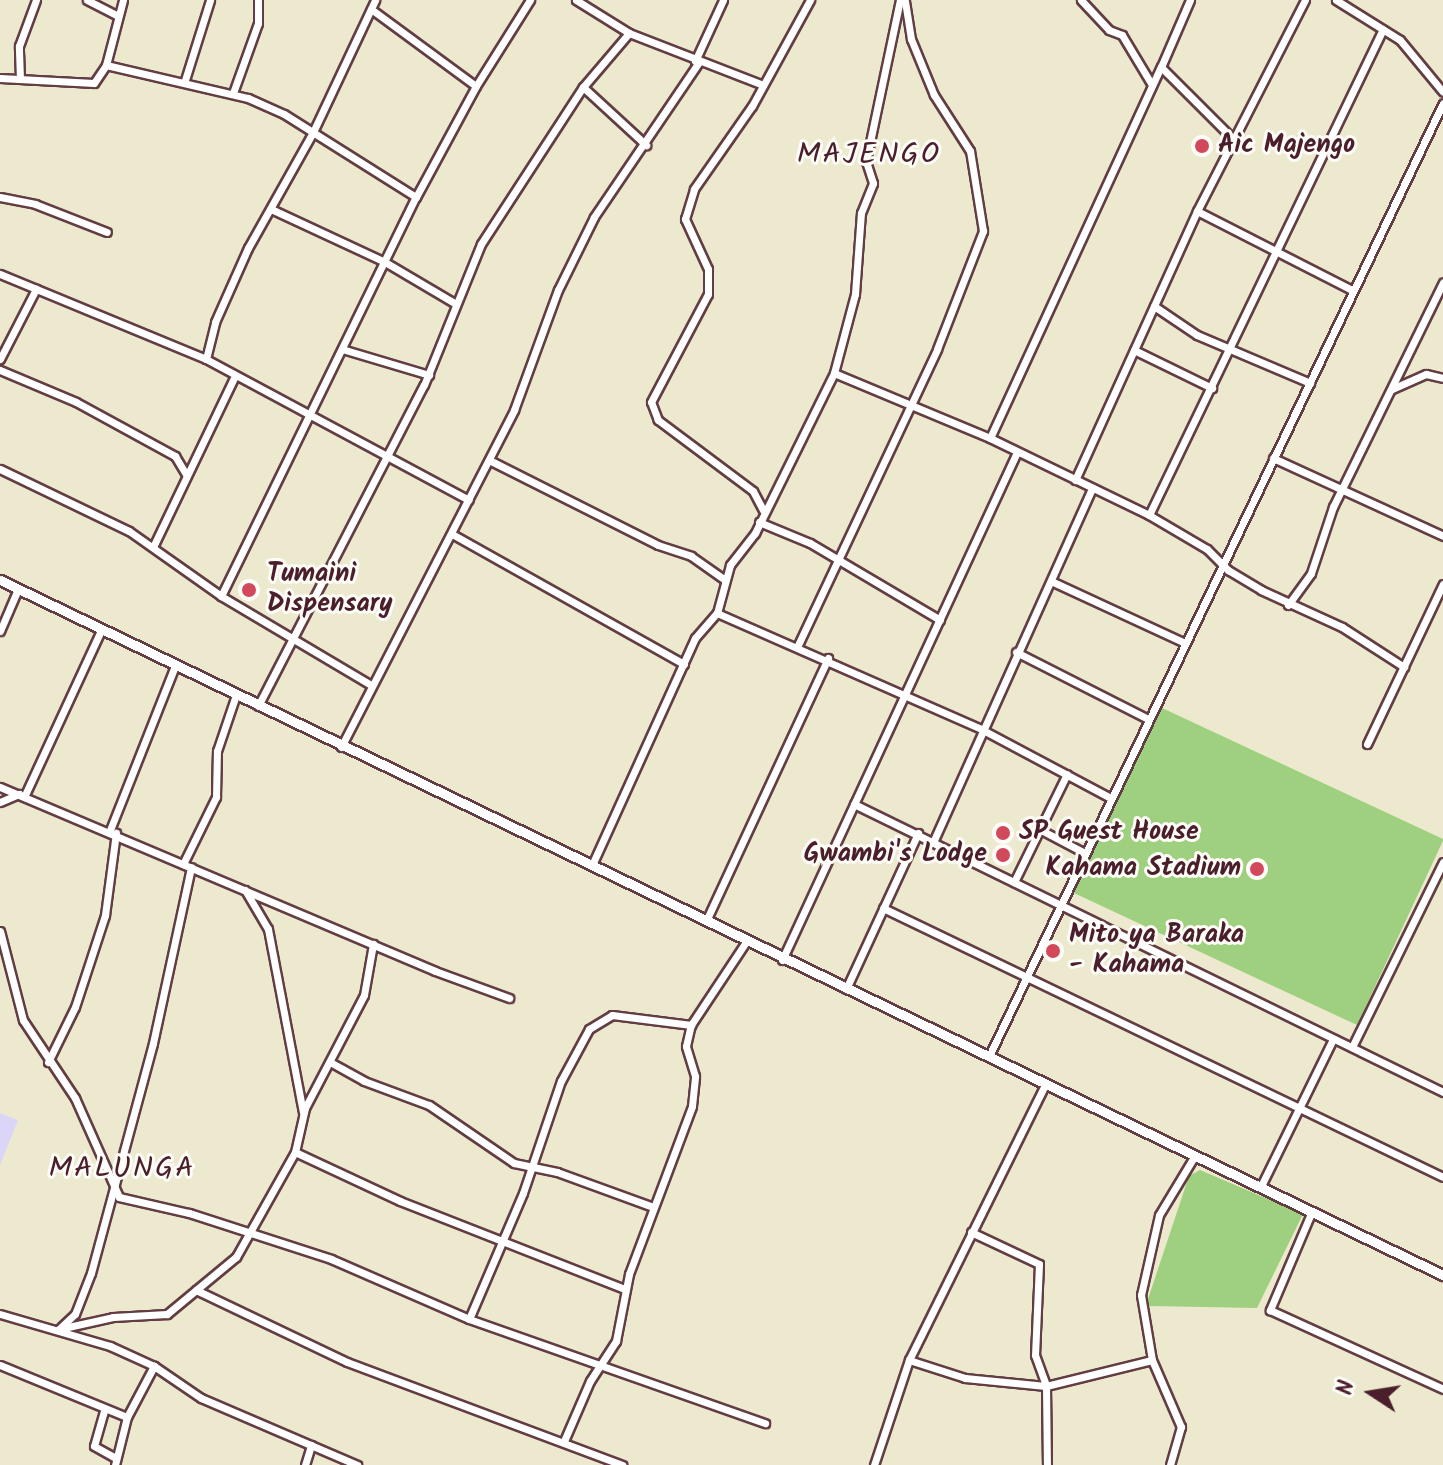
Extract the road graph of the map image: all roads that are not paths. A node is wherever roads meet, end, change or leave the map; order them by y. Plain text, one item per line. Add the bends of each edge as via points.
1 (36, 0) edge
2 (87, 0) edge
3 (123, 0) edge
4 (210, 0) edge
5 (258, 0) edge
6 (375, 0) edge
7 (530, 0) edge
8 (576, 0) edge
9 (723, 0) edge
10 (810, 0) edge
11 (902, 0) edge
12 (1081, 0) edge
13 (1190, 0) edge
14 (1305, 0) edge
15 (1336, 0) edge
16 (371, 9) junction
17 (117, 15) junction
18 (1383, 29) junction
19 (629, 33) junction
20 (697, 61) junction
21 (106, 65) junction
22 (1161, 67) junction
23 (1443, 73) edge
24 (0, 78) edge
25 (20, 79) junction
26 (185, 80) junction
27 (1435, 81) junction
28 (763, 85) junction
29 (1152, 85) junction
30 (476, 86) junction
31 (583, 87) junction
32 (1443, 92) edge
33 (233, 93) junction
34 (1443, 103) edge
35 (313, 132) junction
36 (1234, 140) junction
37 (646, 145) junction
38 (0, 197) edge
39 (416, 197) junction
40 (271, 209) junction
41 (1197, 211) junction
42 (107, 232) dead end
43 (1275, 252) junction
44 (385, 262) junction
45 (0, 274) edge
46 (1443, 282) edge
47 (36, 289) junction
48 (1352, 290) junction
49 (456, 304) junction
50 (1154, 306) junction
51 (1232, 347) junction
52 (342, 349) junction
53 (1134, 350) junction
54 (0, 359) edge
55 (206, 359) junction
56 (0, 370) edge
57 (834, 373) junction
58 (429, 375) junction
59 (234, 378) junction
60 (1443, 378) edge
61 (1310, 383) junction
62 (1212, 388) junction
63 (1392, 389) junction
64 (913, 403) junction
65 (310, 416) junction
66 (990, 438) junction
67 (1017, 452) junction
68 (388, 456) junction
69 (1273, 458) junction
70 (489, 460) junction
71 (0, 469) edge
72 (186, 474) junction
73 (1075, 480) junction
74 (1345, 487) junction
75 (1092, 488) junction
76 (469, 500) junction
77 (763, 511) junction
78 (1149, 515) junction
79 (759, 522) junction
80 (452, 534) junction
81 (1443, 536) edge
82 (153, 547) junction
83 (838, 560) junction
84 (1221, 561) junction
85 (0, 580) edge
86 (725, 580) junction
87 (1051, 581) junction
88 (1443, 584) edge
89 (18, 589) junction
90 (221, 596) junction
91 (1288, 605) junction
92 (717, 613) junction
93 (940, 620) junction
94 (101, 630) junction
95 (0, 631) edge
96 (292, 636) junction
97 (1183, 642) junction
98 (798, 645) junction
99 (1016, 652) junction
100 (828, 658) junction
101 (684, 664) junction
102 (175, 666) junction
103 (1404, 667) junction
104 (371, 685) junction
105 (236, 695) junction
106 (904, 698) junction
107 (258, 706) junction
108 (1146, 718) junction
109 (981, 729) junction
110 (1367, 744) dead end
111 (341, 747) junction
112 (1067, 774) junction
113 (0, 787) edge
114 (22, 796) junction
115 (1109, 797) junction
116 (0, 802) edge
117 (854, 804) junction
118 (1041, 830) junction
119 (113, 831) junction
120 (918, 833) junction
121 (934, 840) junction
122 (1083, 852) junction
123 (1443, 862) edge
124 (592, 865) junction
125 (187, 866) junction
126 (1014, 882) junction
127 (245, 890) junction
128 (1058, 904) junction
129 (883, 908) junction
130 (706, 921) junction
131 (0, 931) edge
132 (746, 942) junction
133 (373, 944) junction
134 (782, 960) junction
135 (1026, 977) junction
136 (846, 989) junction
137 (509, 998) dead end
138 (691, 1025) junction
139 (1333, 1039) junction
140 (1352, 1047) junction
141 (990, 1054) junction
142 (48, 1062) junction
143 (330, 1062) junction
144 (1046, 1083) junction
145 (1443, 1092) edge
146 (1299, 1110) junction
147 (304, 1114) junction
148 (295, 1152) junction
149 (1194, 1157) junction
150 (529, 1167) junction
151 (1443, 1177) edge
152 (1261, 1186) junction
153 (113, 1192) junction
154 (653, 1207) junction
155 (1312, 1211) junction
156 (971, 1232) junction
157 (248, 1236) junction
158 (503, 1239) junction
159 (1443, 1275) edge
160 (625, 1289) junction
161 (196, 1290) junction
162 (0, 1314) edge
163 (469, 1319) junction
164 (59, 1329) junction
165 (909, 1360) junction
166 (1152, 1360) junction
167 (604, 1364) junction
168 (0, 1365) edge
169 (154, 1366) junction
170 (1046, 1386) junction
171 (1443, 1389) edge
172 (104, 1411) junction
173 (127, 1417) junction
174 (765, 1423) dead end
175 (564, 1441) junction
176 (311, 1445) junction
177 (116, 1461) edge
178 (305, 1465) edge
179 (357, 1465) edge
180 (622, 1465) edge
181 (874, 1465) edge
182 (1047, 1465) edge
183 (1170, 1465) edge

1 - 25 street via 20,44
2 - 17 street
3 - 17 street
4 - 26 street
5 - 33 street via 257,28
6 - 16 street
7 - 30 street
8 - 19 street
9 - 20 street
10 - 28 street
11 - 57 street via 866,161 873,183 861,213 855,294
11 - 64 street via 934,95 970,151 984,226 954,312
12 - 29 street via 1109,30 1122,35
13 - 22 street
14 - 36 street
15 - 18 street
16 - 30 street
16 - 35 street
17 - 21 street
18 - 27 street
18 - 43 street
19 - 20 street
19 - 31 street
20 - 28 street
20 - 37 street
21 - 25 street via 88,84
21 - 26 street
22 - 29 street
22 - 36 street
23 - 27 street
24 - 25 street
26 - 33 street
27 - 32 street
28 - 77 street via 702,173 689,205 687,226 708,269 708,294 651,407 658,420 717,469 753,491
29 - 66 street
30 - 39 street
31 - 37 street
31 - 49 street via 481,244
33 - 35 street
34 - 48 street
35 - 39 street
35 - 40 street
36 - 41 street
37 - 70 street via 594,217
38 - 42 street via 35,204
39 - 44 street
40 - 44 street
40 - 55 street via 225,299
41 - 43 street
41 - 50 street
43 - 48 street
43 - 51 street
44 - 49 street
44 - 52 street
45 - 47 street
46 - 63 street
47 - 54 street
47 - 55 street
48 - 61 street
49 - 58 street
50 - 51 street via 1197,335
50 - 53 street
51 - 61 street
51 - 62 street
52 - 58 street
52 - 65 street
53 - 62 street
53 - 73 street
55 - 59 street
56 - 72 street via 123,426 175,456
57 - 64 street
57 - 77 street
58 - 68 street
59 - 65 street
59 - 72 street
60 - 63 street via 1426,374
61 - 69 street
62 - 78 street
63 - 74 street
64 - 66 street
64 - 83 street
65 - 68 street
65 - 90 street
66 - 67 street
67 - 73 street
67 - 93 street
68 - 76 street
68 - 96 street
69 - 74 street
69 - 84 street
70 - 76 street
70 - 86 street via 691,556
71 - 82 street via 101,515
72 - 82 street
73 - 75 street
74 - 81 street
74 - 91 street via 1325,526 1311,573
75 - 78 street
75 - 87 street
76 - 80 street
77 - 79 street
78 - 84 street
79 - 83 street
79 - 86 street
80 - 101 street
80 - 104 street
82 - 90 street
83 - 93 street
83 - 98 street
84 - 91 street
84 - 97 street
85 - 89 street
86 - 92 street
87 - 97 street
87 - 99 street
88 - 103 street
89 - 94 street
89 - 95 street
90 - 96 street
91 - 103 street via 1342,627
92 - 98 street
92 - 101 street via 695,638
93 - 106 street
94 - 102 street
94 - 114 street
96 - 104 street
96 - 107 street
97 - 108 street
98 - 100 street
99 - 108 street
99 - 109 street
100 - 106 street
100 - 130 street
101 - 124 street
102 - 105 street
102 - 119 street
103 - 110 street
104 - 111 street
105 - 107 street
105 - 125 street via 217,751 216,797
106 - 109 street
106 - 117 street
107 - 111 street
108 - 115 street
109 - 112 street
109 - 121 street via 976,752
111 - 124 street
112 - 115 street
112 - 118 street
113 - 114 street
114 - 116 street
114 - 119 street
115 - 122 street
117 - 120 street
117 - 134 street
118 - 122 street
118 - 126 street
119 - 125 street
119 - 142 street via 105,915 75,1007
120 - 121 street
120 - 129 street
121 - 126 street
122 - 128 street
123 - 140 street
124 - 130 street
125 - 127 street
125 - 153 street
126 - 128 street
127 - 133 street
127 - 147 street via 268,929
128 - 135 street
128 - 139 street
129 - 135 street
129 - 136 street
130 - 132 street
131 - 142 street via 23,1020
132 - 134 street
132 - 138 street
133 - 137 street
133 - 143 street via 366,989
134 - 136 street
135 - 141 street
135 - 146 street
136 - 141 street
138 - 150 street via 626,1015 595,1023 561,1081
138 - 154 street via 686,1046 695,1076 692,1106
139 - 140 street
139 - 146 street
140 - 145 street
141 - 144 street
142 - 153 street via 75,1098
143 - 147 street
143 - 150 street via 429,1105 475,1133 499,1156
144 - 149 street
144 - 156 street
146 - 151 street
146 - 152 street
147 - 148 street
148 - 157 street
148 - 158 street via 400,1201
149 - 152 street
149 - 166 street via 1159,1215 1146,1264 1141,1295
150 - 154 street
150 - 158 street
152 - 155 street
153 - 157 street
153 - 164 street via 75,1314
154 - 160 street
155 - 159 street
155 - 171 street via 1270,1310
156 - 165 street
156 - 170 street via 1039,1264 1035,1355
157 - 161 street via 230,1264
157 - 163 street via 331,1259
158 - 160 street
158 - 163 street
160 - 167 street via 620,1330
161 - 164 street via 163,1316 113,1317
161 - 175 street via 347,1362
162 - 164 street
163 - 167 street
164 - 169 street
165 - 170 street via 965,1378
165 - 181 street
166 - 170 street
166 - 183 street via 1180,1424
167 - 174 street
167 - 175 street
168 - 172 street
169 - 173 street
169 - 176 street via 201,1398
170 - 182 street
172 - 173 street
172 - 177 street via 94,1446
173 - 177 street
175 - 180 street
176 - 178 street
176 - 179 street

